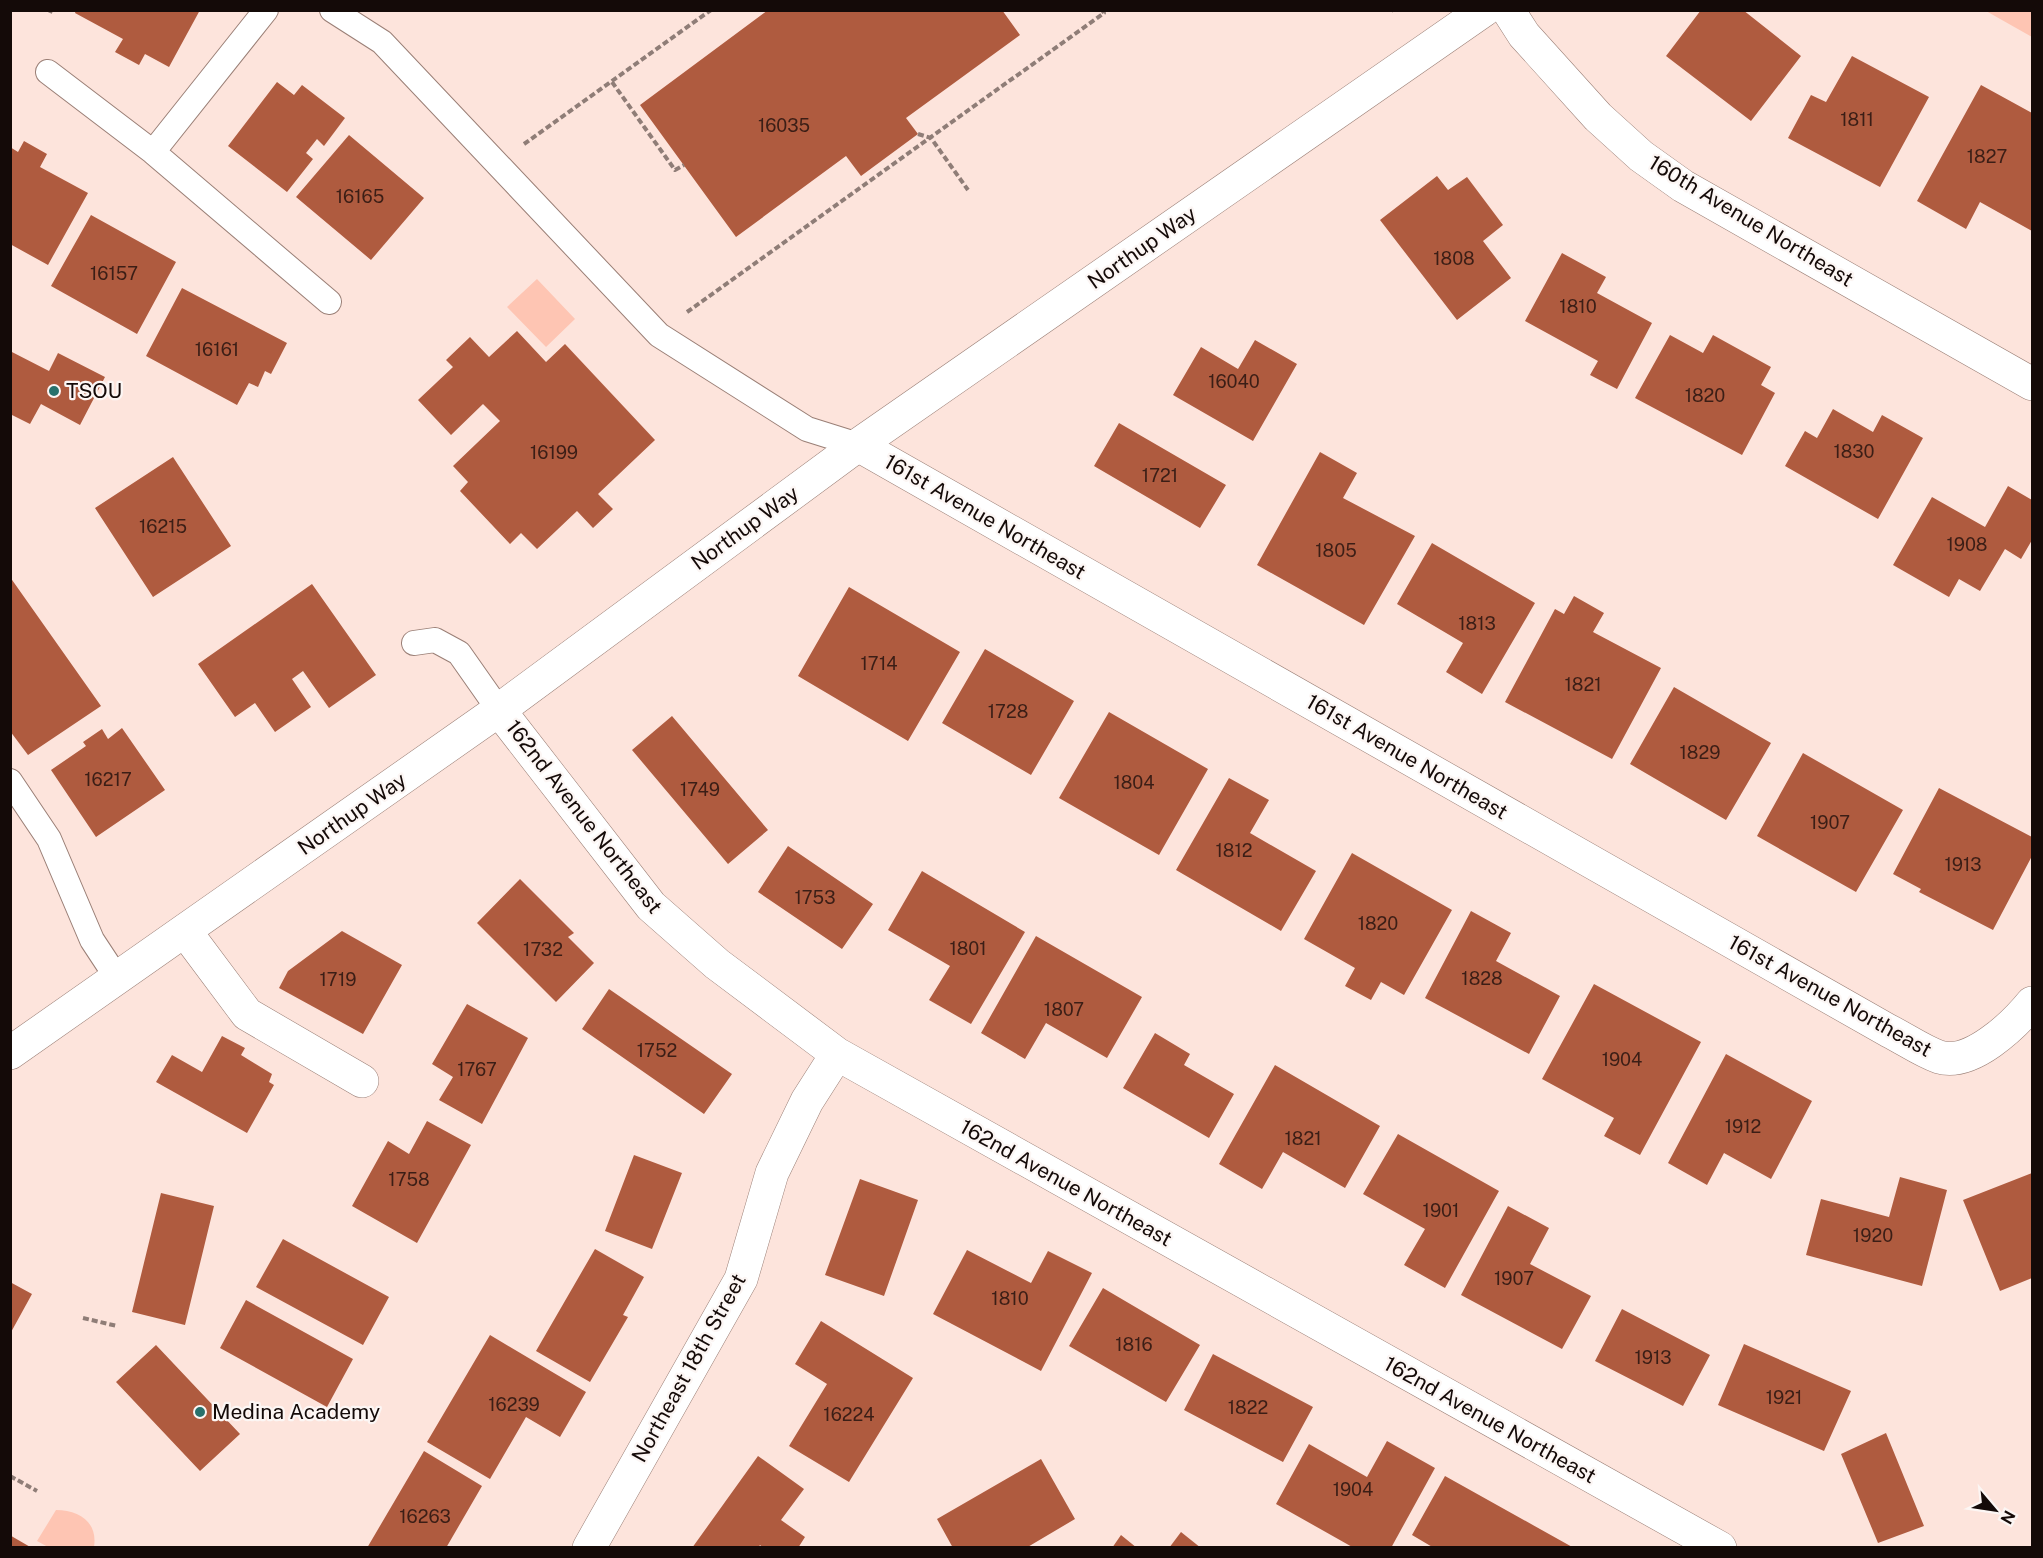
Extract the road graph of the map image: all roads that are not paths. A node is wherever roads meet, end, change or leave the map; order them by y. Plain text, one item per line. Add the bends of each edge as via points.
1 (266, 10) edge
2 (332, 10) edge
3 (1484, 10) edge
4 (1508, 10) edge
5 (48, 72) dead end
6 (153, 152) junction
7 (329, 302) dead end
8 (2032, 384) edge
9 (858, 445) junction
10 (414, 643) dead end
11 (500, 710) junction
12 (10, 781) edge
13 (185, 930) junction
14 (117, 978) junction
15 (2032, 1003) edge
16 (10, 1053) edge
17 (837, 1054) junction
18 (362, 1081) dead end
19 (589, 1548) edge
20 (1720, 1548) edge

1 - 6 lane
2 - 9 lane via 382,42 659,335 807,429
3 - 9 street, Northup Way
4 - 8 street, 160th Avenue Northeast via 1524,35 1598,117 1641,156 1683,186
5 - 6 lane
6 - 7 lane
9 - 11 street, Northup Way
9 - 15 street, 161st Avenue Northeast via 1941,1058 1960,1057 1984,1047
10 - 11 lane via 435,640 459,653
11 - 13 street, Northup Way
11 - 17 street, 162nd Avenue Northeast via 651,906 717,964
12 - 14 lane via 50,838 92,940
13 - 14 street, Northup Way
13 - 18 street via 247,1014
14 - 16 street, Northup Way
17 - 19 street, Northeast 18th Street via 807,1101 772,1173 741,1279
17 - 20 street, 162nd Avenue Northeast

